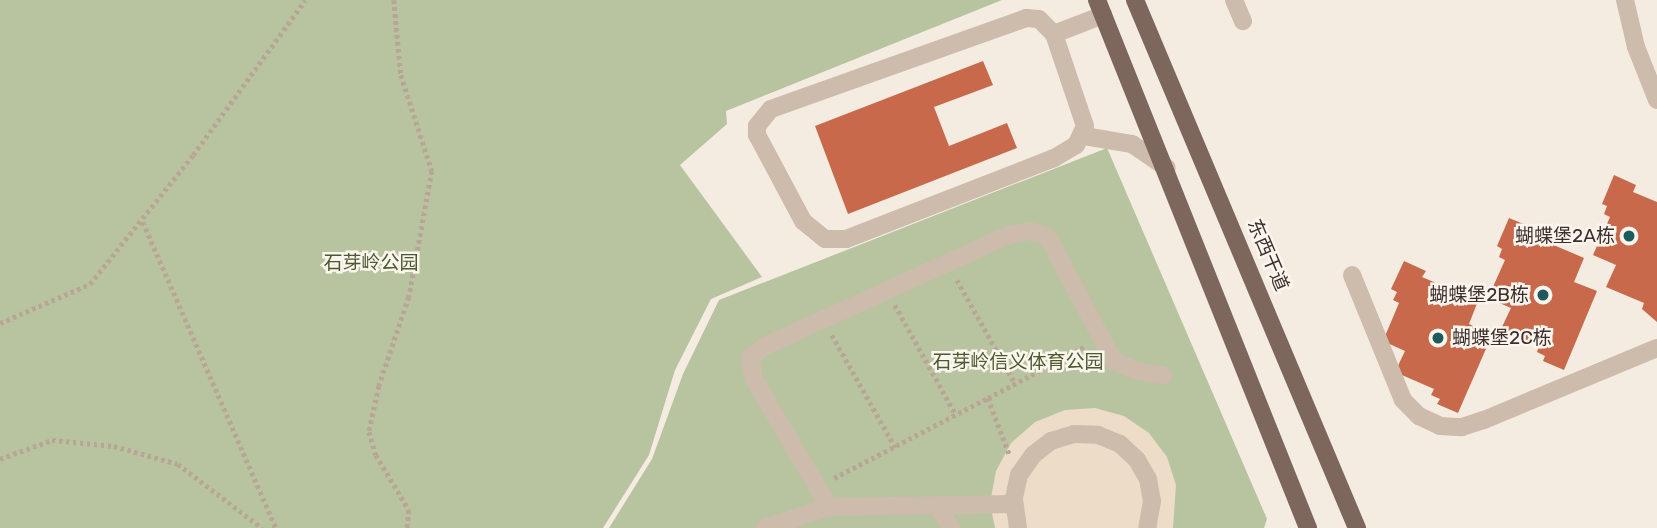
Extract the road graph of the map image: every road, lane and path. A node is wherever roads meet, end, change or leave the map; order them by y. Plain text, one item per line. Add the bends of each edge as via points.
1 (305, 0) edge
2 (394, 0) edge
3 (1135, 0) edge
4 (1234, 0) edge
5 (1625, 0) edge
6 (1100, 8) edge
7 (1243, 21) dead end
8 (1054, 34) junction
9 (1657, 100) edge
10 (1084, 136) junction
11 (1167, 168) junction
12 (143, 222) junction
13 (947, 263) junction
14 (1352, 275) dead end
15 (887, 290) junction
16 (823, 320) junction
17 (0, 323) edge
18 (1101, 337) junction
19 (1657, 348) edge
20 (1164, 376) dead end
21 (1015, 383) junction
22 (988, 398) junction
23 (956, 415) junction
24 (895, 447) junction
25 (0, 459) edge
26 (1026, 465) junction
27 (817, 487) junction
28 (1014, 504) junction
29 (938, 506) junction
30 (829, 507) junction
31 (261, 528) edge
32 (276, 528) edge
33 (407, 528) edge
34 (765, 528) edge
35 (952, 528) edge
36 (1018, 528) edge
37 (1147, 528) edge
38 (1308, 528) edge
39 (1357, 528) edge

1 - 12 path
2 - 33 path via 401,75 432,171 409,297 369,432 376,455 409,510
3 - 39 main road, 东西干道
4 - 7 street
5 - 9 street via 1636,47
6 - 8 street
6 - 11 main road
8 - 10 street via 1085,126
8 - 10 street via 1039,19 1026,18 771,109 757,126 758,135 803,221 825,239 836,240 1054,159
10 - 11 street via 1132,144
11 - 38 main road
12 - 17 path via 90,284
12 - 32 path
13 - 15 street
13 - 18 street via 1021,231 1048,237
13 - 21 path
14 - 19 street via 1403,400 1419,416 1440,426 1462,427 1484,420
15 - 16 street
15 - 23 path
16 - 24 path
16 - 27 street via 755,352 749,364
18 - 20 street via 1121,365
18 - 21 path
21 - 22 path
22 - 23 path
22 - 26 path via 1006,453
23 - 24 path
24 - 27 path
25 - 31 path via 52,440 114,446 178,464
26 - 28 street
26 - 37 street via 1051,441 1074,434 1098,435 1120,444 1148,479 1152,501
27 - 30 street
28 - 29 street
28 - 36 street
29 - 30 street
29 - 35 street
30 - 34 street

